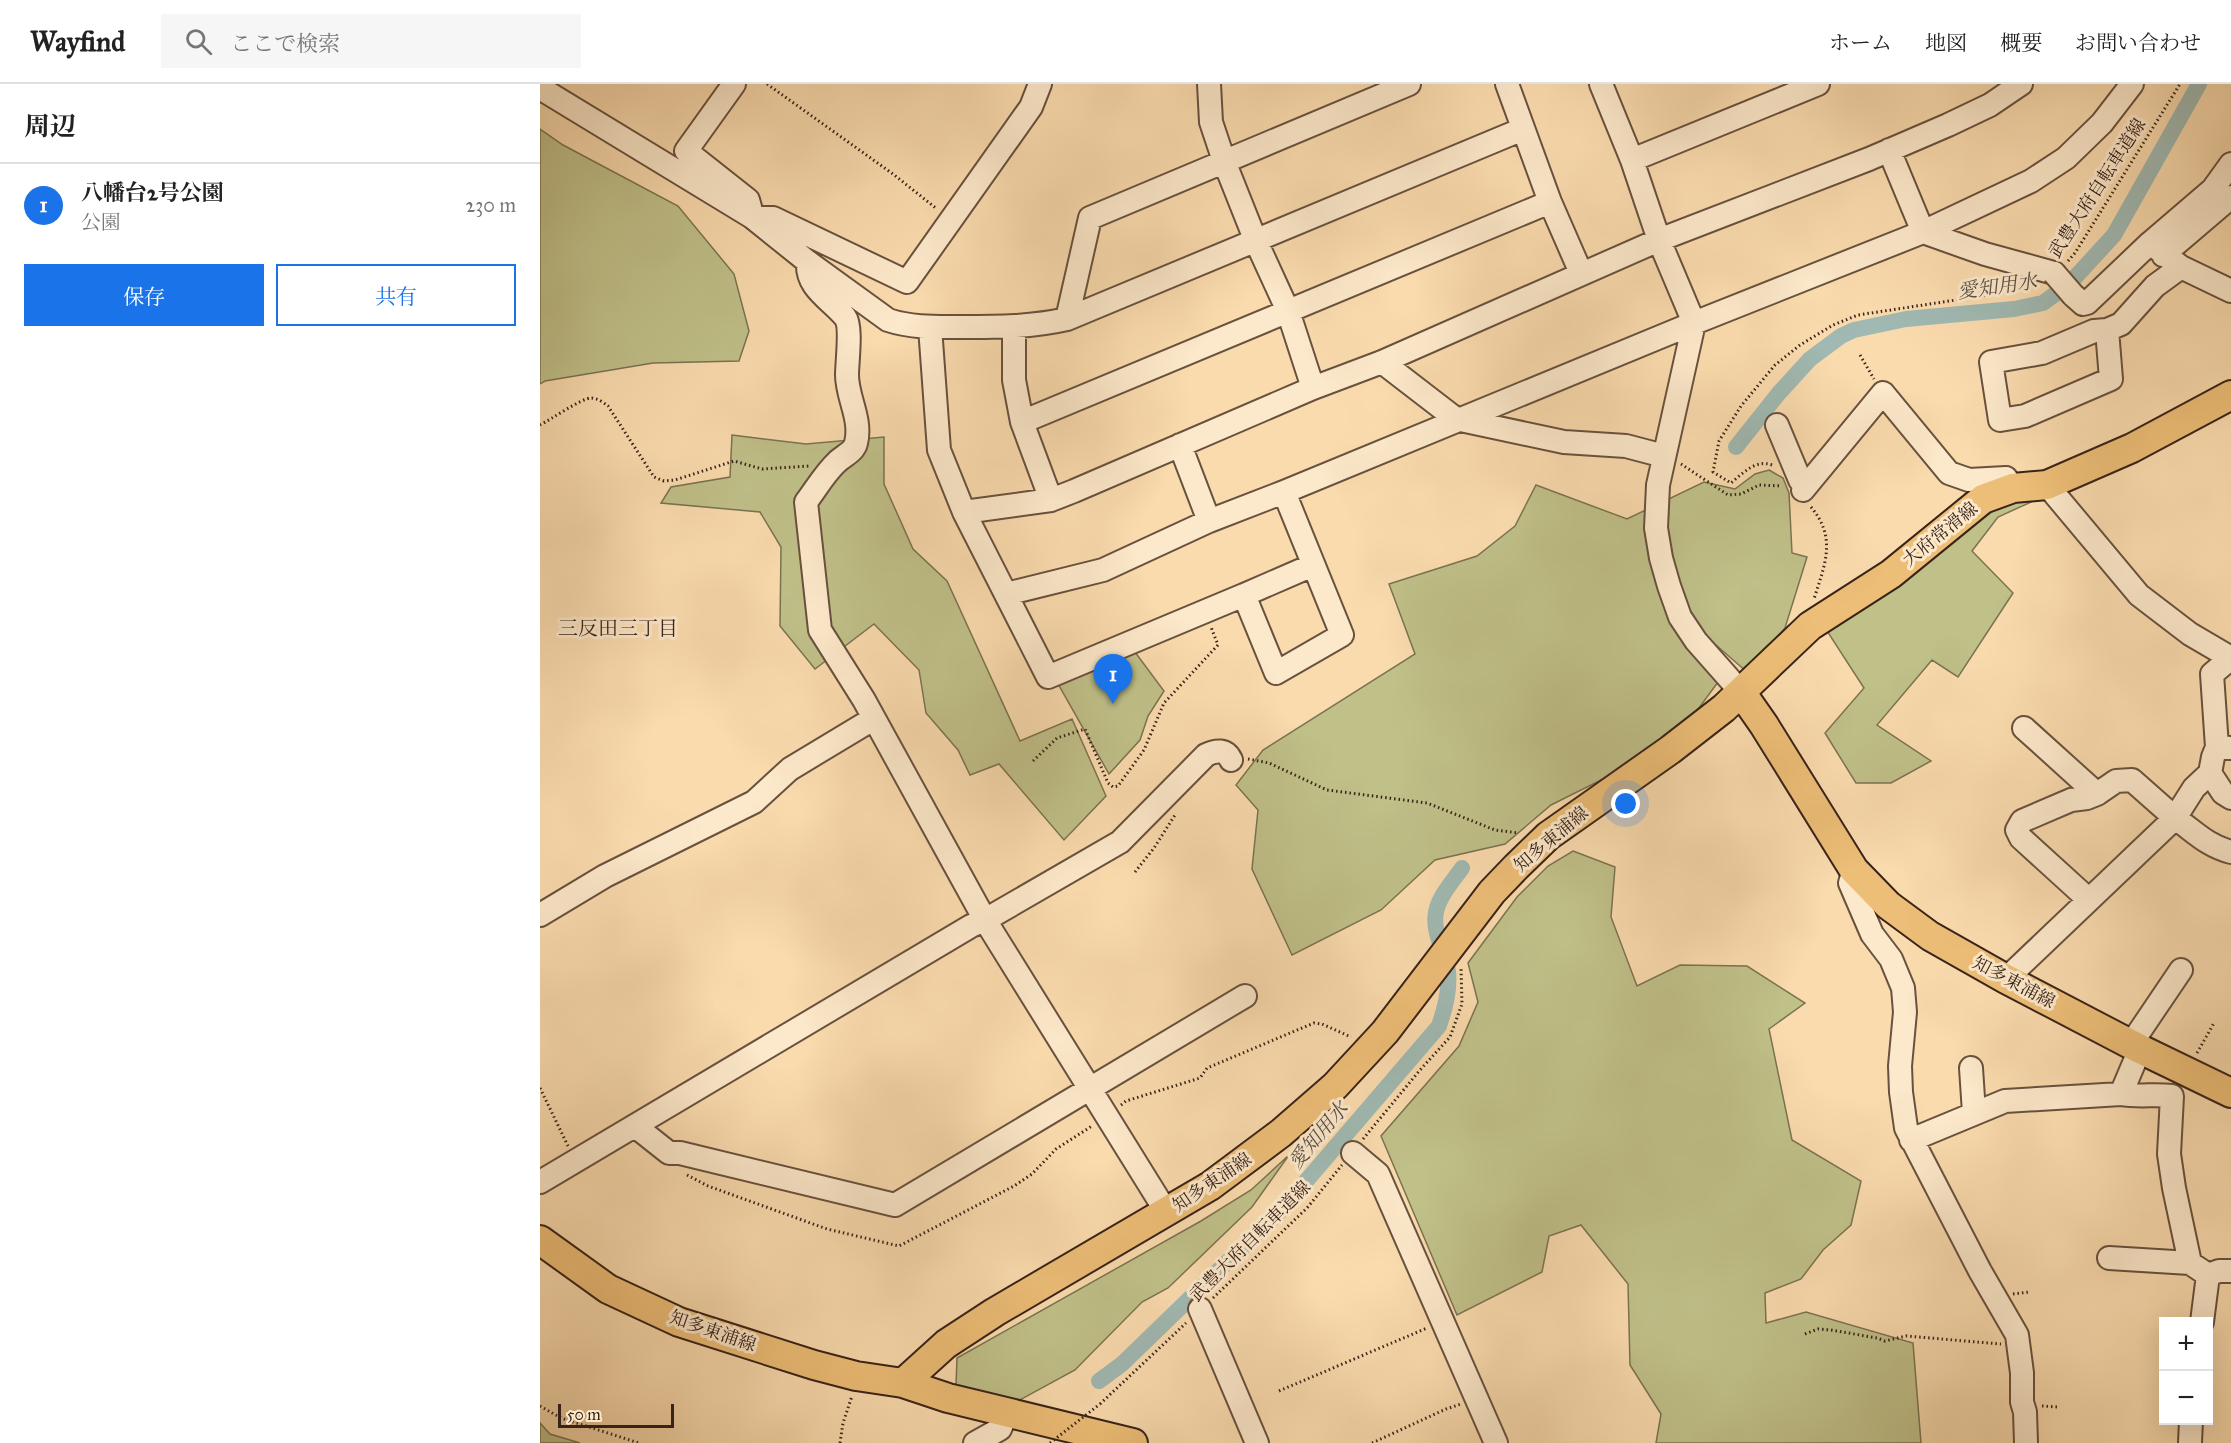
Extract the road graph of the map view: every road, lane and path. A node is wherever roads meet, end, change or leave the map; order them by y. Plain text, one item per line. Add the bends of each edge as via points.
1 (734, 84) edge
2 (767, 84) edge
3 (1040, 84) edge
4 (1209, 84) edge
5 (1409, 84) edge
6 (1507, 84) edge
7 (1818, 84) edge
8 (2021, 84) edge
9 (2132, 84) edge
10 (2180, 84) edge
11 (1606, 85) edge
12 (540, 88) edge
13 (1523, 129) junction
14 (1889, 150) junction
15 (1632, 160) junction
16 (1224, 161) junction
17 (2231, 164) edge
18 (2231, 197) edge
19 (1550, 202) junction
20 (752, 217) junction
21 (949, 222) junction
22 (1923, 232) junction
23 (1255, 239) junction
24 (1659, 240) junction
25 (2165, 255) junction
26 (808, 262) junction
27 (2058, 270) junction
28 (1581, 273) junction
29 (2029, 285) dead end
30 (2231, 291) edge
31 (1288, 311) junction
32 (1067, 319) junction
33 (1694, 323) junction
34 (930, 327) junction
35 (1014, 327) junction
36 (2107, 330) junction
37 (1860, 355) dead end
38 (1382, 362) junction
39 (1313, 388) junction
40 (1883, 393) junction
41 (2231, 395) edge
42 (1456, 420) junction
43 (1022, 422) junction
44 (540, 425) edge
45 (1777, 425) dead end
46 (1180, 445) junction
47 (1664, 457) junction
48 (837, 462) junction
49 (1774, 466) dead end
50 (2047, 485) junction
51 (1799, 488) junction
52 (2013, 488) junction
53 (1284, 492) junction
54 (1051, 500) junction
55 (964, 512) junction
56 (1209, 521) junction
57 (1313, 565) junction
58 (1006, 594) junction
59 (1244, 595) junction
60 (1205, 612) junction
61 (1810, 626) junction
62 (2231, 658) edge
63 (1741, 692) junction
64 (873, 719) junction
65 (2024, 728) dead end
66 (2224, 748) edge
67 (1231, 760) joint
68 (1033, 761) dead end
69 (2210, 773) junction
70 (2097, 794) junction
71 (2231, 798) edge
72 (1177, 810) dead end
73 (2175, 818) junction
74 (1542, 842) junction
75 (2231, 852) edge
76 (1854, 870) junction
77 (1135, 872) dead end
78 (2088, 899) junction
79 (540, 915) edge
80 (985, 920) junction
81 (1461, 934) junction
82 (2181, 970) dead end
83 (2006, 979) junction
84 (1245, 996) dead end
85 (2214, 1023) dead end
86 (2135, 1047) junction
87 (1971, 1068) dead end
88 (2189, 1073) junction
89 (540, 1088) edge
90 (1091, 1088) junction
91 (2231, 1093) edge
92 (2121, 1094) junction
93 (1974, 1113) junction
94 (635, 1126) junction
95 (1911, 1140) junction
96 (1353, 1153) junction
97 (576, 1161) junction
98 (540, 1182) edge
99 (1167, 1213) junction
100 (540, 1240) edge
101 (2109, 1258) dead end
102 (2199, 1269) junction
103 (2231, 1272) edge
104 (1200, 1310) junction
105 (2202, 1317) edge
106 (1443, 1321) junction
107 (1805, 1334) dead end
108 (2018, 1346) junction
109 (856, 1376) junction
110 (903, 1383) junction
111 (1278, 1391) dead end
112 (1480, 1405) junction
113 (540, 1406) edge
114 (1007, 1413) junction
115 (2191, 1425) edge
116 (639, 1443) edge
117 (840, 1443) edge
118 (975, 1443) edge
119 (1050, 1443) edge
120 (1133, 1443) edge
121 (1257, 1443) edge
122 (1372, 1443) edge
123 (1497, 1443) edge
124 (2026, 1443) edge
125 (2190, 1443) edge

1 - 20 street via 686,151 748,200
2 - 21 path via 930,202
3 - 21 street via 1031,107
4 - 16 street via 1211,122
5 - 16 street
6 - 13 street
7 - 15 street
8 - 14 street via 1990,105
9 - 22 street via 2102,123 2066,158 2031,181
10 - 27 path, 武豊大府自転車道線 via 2075,253
11 - 15 street
12 - 20 street
13 - 19 street
13 - 23 street
14 - 22 street
14 - 24 street
15 - 24 street
16 - 23 street
16 - 32 street via 1090,218
17 - 25 street
18 - 25 street
19 - 28 street
19 - 31 street
20 - 21 street via 773,218 907,282
20 - 26 street
22 - 27 street via 1984,254
22 - 33 street
23 - 31 street
23 - 32 street
24 - 28 street
24 - 33 street
25 - 27 street, bridge via 2083,304
25 - 30 street
25 - 36 street via 2155,286 2121,324
26 - 34 street via 888,320
26 - 48 street via 812,283 847,319 847,379 857,417 856,443
28 - 38 street
29 - 49 path via 1858,315 1800,345 1775,365 1741,406 1719,441 1713,472 1731,483 1758,464
31 - 39 street
31 - 43 street
32 - 35 street
33 - 42 street
33 - 47 street
34 - 35 street
34 - 55 street via 939,450
35 - 43 street via 1014,380
36 - 36 street via 2094,331 2042,353 1991,362 2000,420 2025,416 2111,379
37 - 40 path
38 - 39 street
38 - 42 street
39 - 46 street
40 - 51 street
40 - 52 street via 1948,473 1969,480 2006,478
41 - 50 main road, 大府常滑線 via 2132,448
42 - 47 street via 1564,442 1626,446
42 - 53 street
43 - 54 street
44 - 48 path via 582,401 601,401 609,406 654,477 664,481 734,461 762,469
45 - 51 street via 1800,480
46 - 54 street
46 - 56 street
47 - 51 path via 1728,495 1769,484
47 - 63 street via 1656,528 1669,586 1680,617
48 - 64 street via 806,501 820,630
50 - 52 main road, 大府常滑線
50 - 62 street via 2139,595 2190,634
51 - 61 path via 1820,518 1827,542 1808,618
52 - 61 main road, 大府常滑線 via 1983,499 1890,574
53 - 56 street
53 - 57 street
54 - 55 street
55 - 58 street
56 - 58 street via 1103,570
57 - 59 street
57 - 59 street via 1342,635 1276,673
58 - 60 street via 1048,677
59 - 60 street
60 - 68 path via 1218,645 1164,703 1143,750 1118,786 1108,783 1085,729 1057,738
61 - 63 main road, 大府常滑線
62 - 66 street via 2212,674
63 - 74 main road, 知多東浦線 via 1670,750
63 - 76 main road, 知多東浦線
64 - 79 street via 790,768 754,802 605,876
64 - 80 street
65 - 70 street
66 - 69 street via 2213,756
67 - 74 path via 1269,763 1327,790 1427,803 1494,830 1531,833
67 - 80 street via 1220,751 1206,755 1120,842
69 - 71 street
69 - 73 street via 2194,788
70 - 73 street via 2116,781 2132,780
70 - 78 street via 2071,800 2022,821 2017,830
72 - 77 path
73 - 75 street via 2201,840
73 - 78 street
74 - 81 main road, 知多東浦線 via 1492,892
76 - 83 main road, 知多東浦線 via 1906,919
76 - 95 street via 1850,883 1872,934 1890,959 1903,988 1901,1092
78 - 83 street
80 - 90 street
80 - 94 street
81 - 96 path, 武豊大府自転車道線 via 1462,1004 1450,1037
81 - 99 main road, 知多東浦線 via 1385,1032 1335,1086 1242,1164
82 - 86 street
83 - 86 main road, 知多東浦線
84 - 90 street
85 - 88 path
86 - 88 main road, 知多東浦線
86 - 92 street
87 - 93 street
88 - 91 main road, 知多東浦線
89 - 97 path
90 - 94 street via 895,1205 669,1153
90 - 99 street
92 - 93 street via 2004,1101
92 - 102 street via 2172,1096 2169,1154 2174,1188
93 - 95 street
94 - 97 street
95 - 108 street via 2017,1335
96 - 104 path, 武豊大府自転車道線 via 1307,1208
96 - 106 street via 1378,1174
97 - 98 street
99 - 110 main road, 知多東浦線 via 995,1312 946,1344
100 - 109 main road, 知多東浦線 via 608,1289 679,1322
101 - 102 street
102 - 103 street
102 - 105 street
104 - 119 path, 武豊大府自転車道線, bridge via 1100,1404
104 - 121 street
106 - 111 path
106 - 112 street
107 - 108 path via 1818,1329 1885,1341 1906,1336
108 - 124 street
109 - 110 main road, 知多東浦線
109 - 117 path
110 - 114 main road, 知多東浦線
112 - 122 path via 1446,1408
112 - 123 street
113 - 116 path via 561,1418
114 - 118 street via 1000,1429
114 - 120 main road, 知多東浦線
115 - 125 street

